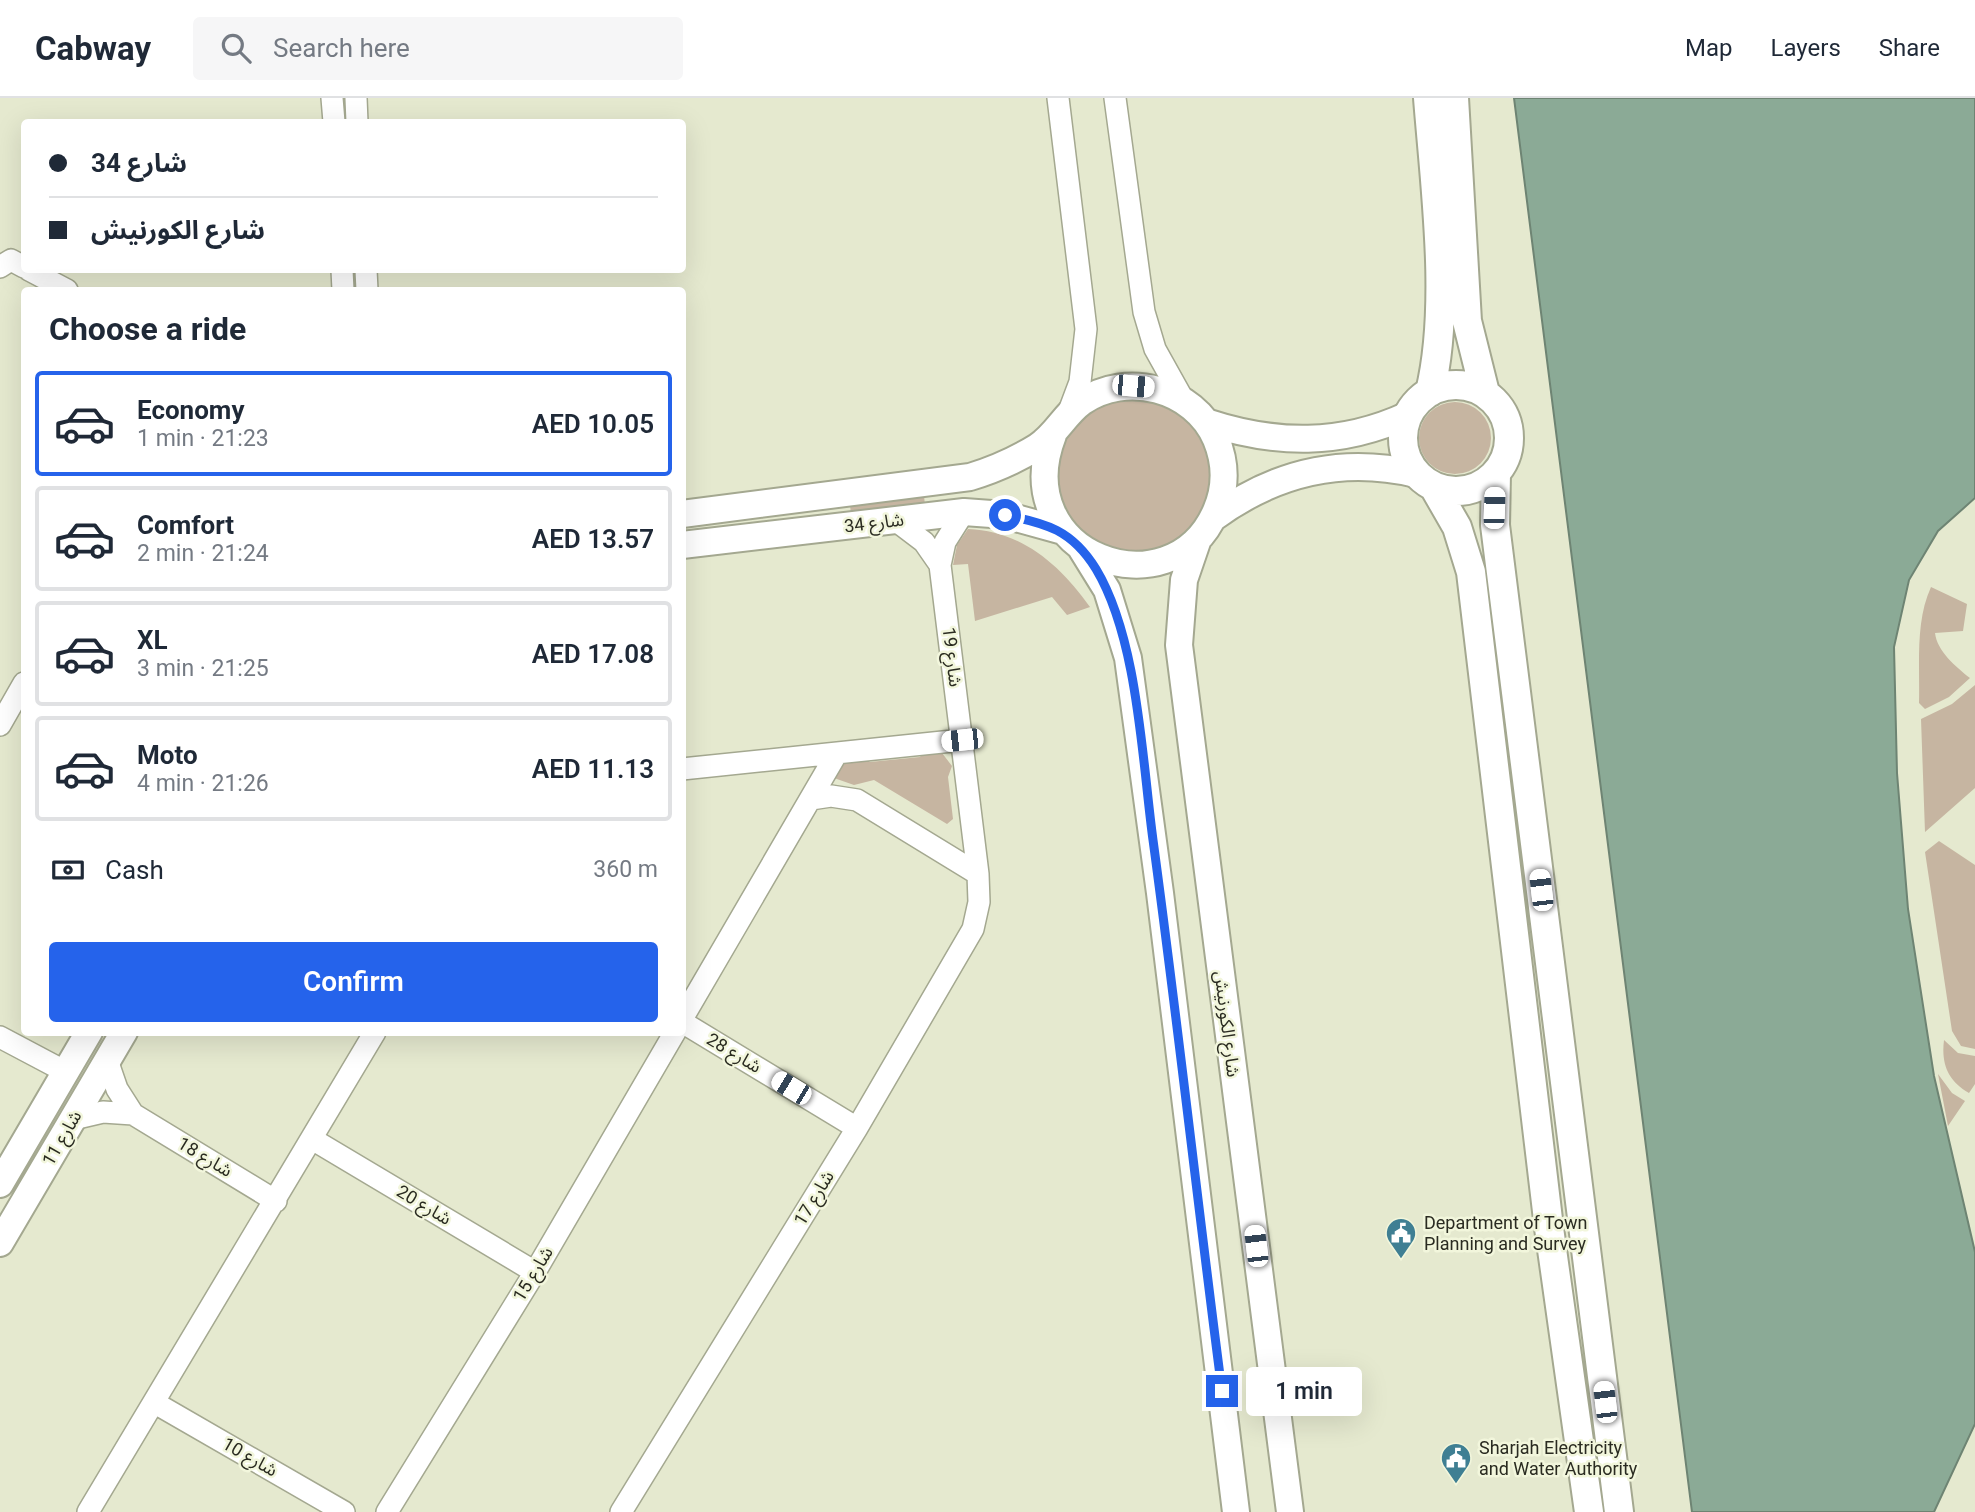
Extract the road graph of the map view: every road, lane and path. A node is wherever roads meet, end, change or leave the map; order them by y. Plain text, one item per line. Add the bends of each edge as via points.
1 (332, 98) edge
2 (356, 98) edge
3 (1058, 98) edge
4 (1115, 98) edge
5 (1429, 98) edge
6 (1454, 98) edge
7 (334, 119) edge
8 (357, 119) edge
9 (32, 273) edge
10 (61, 287) edge
11 (1430, 392) junction
12 (1485, 393) junction
13 (1184, 401) junction
14 (1408, 415) junction
15 (1206, 422) junction
16 (1061, 425) junction
17 (1496, 474) junction
18 (1425, 480) junction
19 (964, 512) junction
20 (686, 514) edge
21 (895, 520) junction
22 (1205, 528) junction
23 (1072, 540) junction
24 (686, 545) edge
25 (940, 565) junction
26 (21, 688) edge
27 (0, 725) edge
28 (962, 740) junction
29 (837, 753) junction
30 (783, 759) junction
31 (686, 769) edge
32 (811, 799) junction
33 (978, 874) junction
34 (686, 1013) edge
35 (686, 1022) edge
36 (87, 1036) edge
37 (122, 1036) edge
38 (373, 1036) edge
39 (672, 1036) edge
40 (0, 1037) edge
41 (107, 1060) junction
42 (66, 1072) junction
43 (133, 1114) junction
44 (73, 1119) junction
45 (857, 1128) junction
46 (312, 1139) junction
47 (0, 1184) edge
48 (276, 1201) junction
49 (0, 1243) edge
50 (535, 1272) junction
51 (155, 1403) junction
52 (88, 1512) edge
53 (344, 1512) edge
54 (387, 1512) edge
55 (621, 1512) edge
56 (1236, 1512) edge
57 (1290, 1512) edge
58 (1589, 1512) edge
59 (1619, 1512) edge

1 - 7 street
2 - 8 street
3 - 16 street via 1086,329 1082,373
4 - 13 street via 1144,312 1159,358
5 - 11 main road via 1440,313
6 - 12 main road via 1467,321
9 - 10 street
11 - 12 main road via 1457,385
11 - 14 main road
12 - 17 main road via 1505,416 1510,436 1507,456
13 - 15 street
13 - 16 street via 1133,386 1097,393
14 - 15 street via 1366,432 1320,440 1274,439
14 - 18 main road via 1402,441 1406,459
15 - 22 street via 1224,469 1220,503
16 - 20 street, شارع 34 via 1005,464 951,481
16 - 23 street via 1047,451 1044,484 1054,517
17 - 18 main road via 1467,491
17 - 59 main road via 1495,525
18 - 22 street via 1352,466 1309,471 1268,484
18 - 58 main road via 1457,527 1471,572 1549,1227
19 - 21 street, شارع 34
19 - 23 street, شارع 34 via 1005,515
19 - 25 street, شارع 19 via 945,542
21 - 24 street, شارع 34
21 - 25 street via 924,542
22 - 23 street via 1181,552 1141,565 1100,558
22 - 57 street, شارع الكورنيش via 1184,580 1179,645
23 - 56 street via 1111,601 1128,658
25 - 28 street, شارع 19
26 - 27 street
28 - 29 street
28 - 33 street, شارع 19
29 - 30 street
29 - 32 street
30 - 31 street
30 - 32 street via 805,775
32 - 33 street via 856,800
32 - 34 street
33 - 45 street, شارع 17 via 979,902 973,929
35 - 45 street, شارع 28
36 - 42 street, شارع 11
37 - 41 street, شارع 11
38 - 46 street
39 - 50 street, شارع 15
40 - 42 street
41 - 43 street, شارع 18 via 117,1089
41 - 44 street, شارع 11
42 - 47 street, شارع 11
43 - 44 street, شارع 18 via 103,1112
43 - 48 street, شارع 18
44 - 49 street, شارع 11
45 - 55 street, شارع 17
46 - 48 street
46 - 50 street, شارع 20
48 - 51 street
50 - 54 street, شارع 15
51 - 52 street
51 - 53 street, شارع 10

